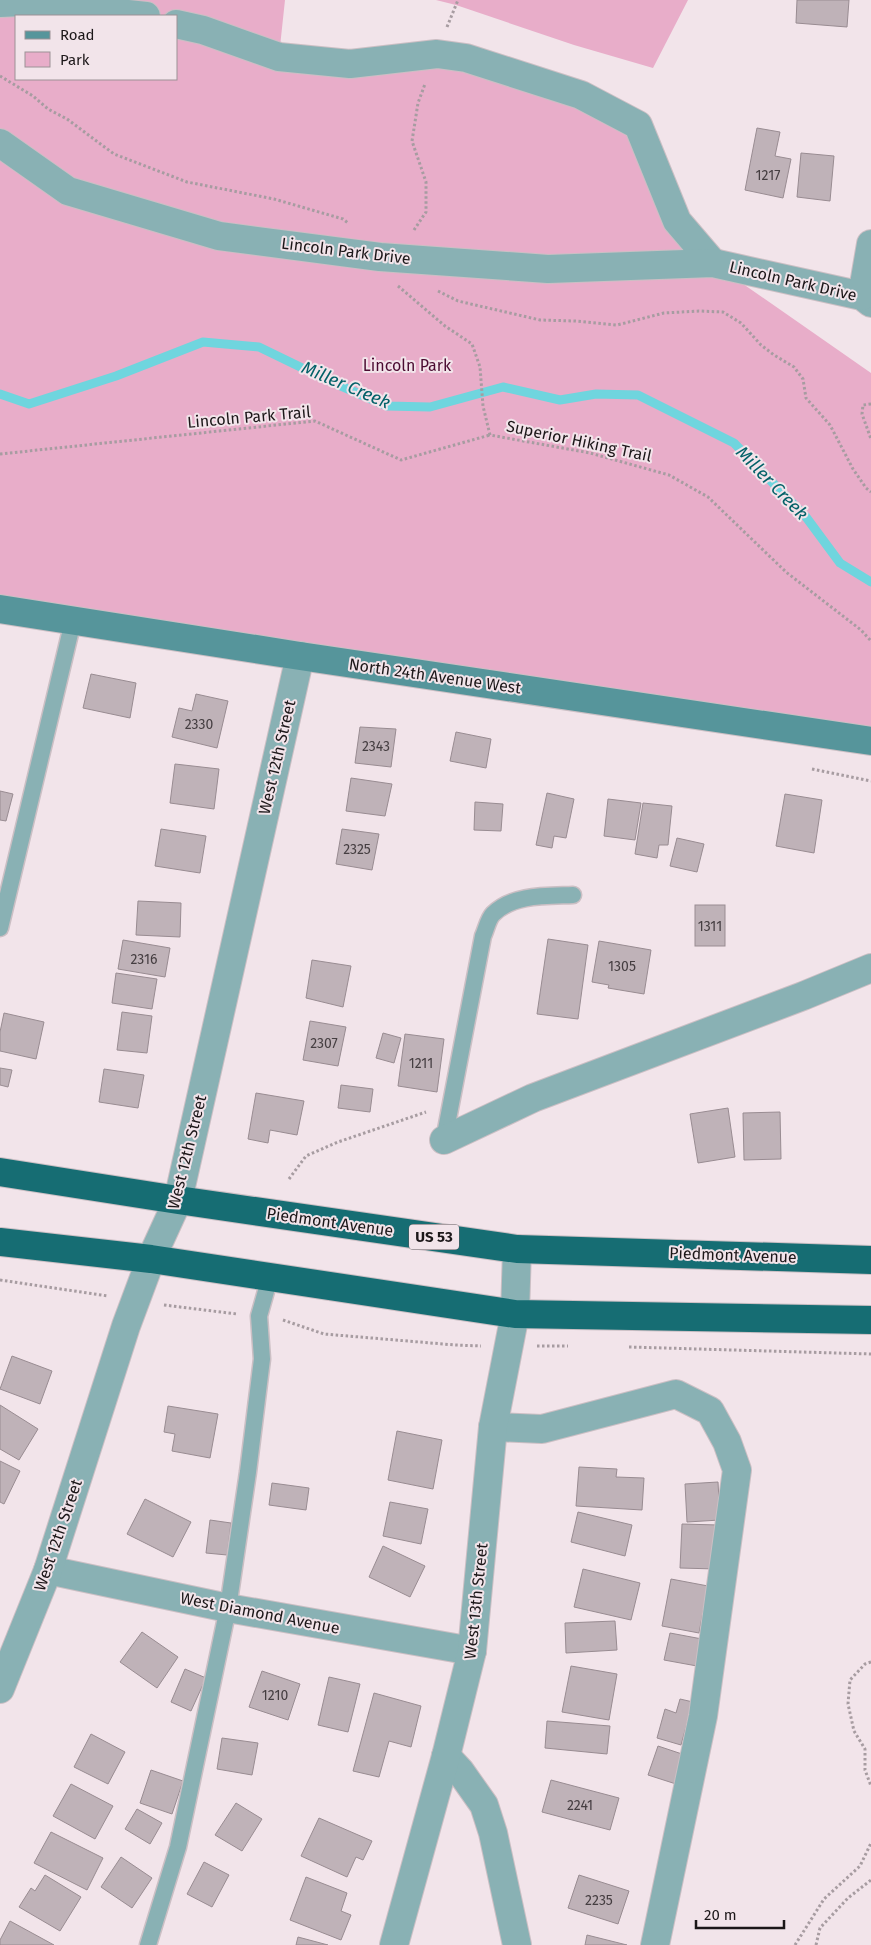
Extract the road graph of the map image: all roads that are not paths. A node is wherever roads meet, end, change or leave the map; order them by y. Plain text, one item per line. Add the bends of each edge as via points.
1 (0, 3) edge
2 (137, 15) edge
3 (178, 24) edge
4 (0, 143) edge
5 (871, 244) edge
6 (713, 264) junction
7 (867, 300) edge
8 (0, 609) edge
9 (73, 620) junction
10 (300, 656) junction
11 (871, 741) edge
12 (573, 895) dead end
13 (0, 928) edge
14 (871, 968) edge
15 (444, 1140) joint
16 (0, 1172) edge
17 (178, 1200) junction
18 (0, 1242) edge
19 (517, 1249) junction
20 (151, 1259) junction
21 (871, 1260) edge
22 (270, 1277) junction
23 (516, 1314) junction
24 (871, 1320) edge
25 (493, 1427) junction
26 (48, 1570) junction
27 (228, 1608) junction
28 (472, 1651) junction
29 (0, 1689) edge
30 (446, 1756) junction
31 (148, 1945) edge
32 (394, 1945) edge
33 (517, 1945) edge
34 (655, 1945) edge

1 - 2 street via 31,3
3 - 6 street, Lincoln Park Drive via 279,57 350,64 436,54 466,58 581,95 638,125 677,221
4 - 6 street, Lincoln Park Drive via 68,191 219,236 380,257 548,269
5 - 7 street
6 - 7 street, Lincoln Park Drive
8 - 9 street, North 24th Avenue West
9 - 10 street, North 24th Avenue West
9 - 13 lane
10 - 11 street, North 24th Avenue West
10 - 17 street, West 12th Street
12 - 15 lane via 540,896 511,903 492,915 483,936
14 - 15 street via 533,1098
16 - 17 highway, Piedmont Avenue / US 53
17 - 19 highway, Piedmont Avenue / US 53
17 - 20 street, West 12th Street
18 - 20 highway
19 - 21 highway, Piedmont Avenue / US 53
19 - 23 street, West 13th Street
20 - 22 highway
20 - 26 street, West 12th Street via 126,1326
22 - 23 highway
22 - 27 lane via 259,1316 262,1359
23 - 24 highway
23 - 25 street, West 13th Street
25 - 28 street, West 13th Street
25 - 34 street via 542,1429 676,1394 710,1411 727,1442 737,1470 703,1716
26 - 27 street, West Diamond Avenue
26 - 29 street, West 12th Street
27 - 28 street, West Diamond Avenue
27 - 31 lane via 178,1847
28 - 30 street, West 13th Street
30 - 32 street, West 13th Street
30 - 33 street via 484,1805

